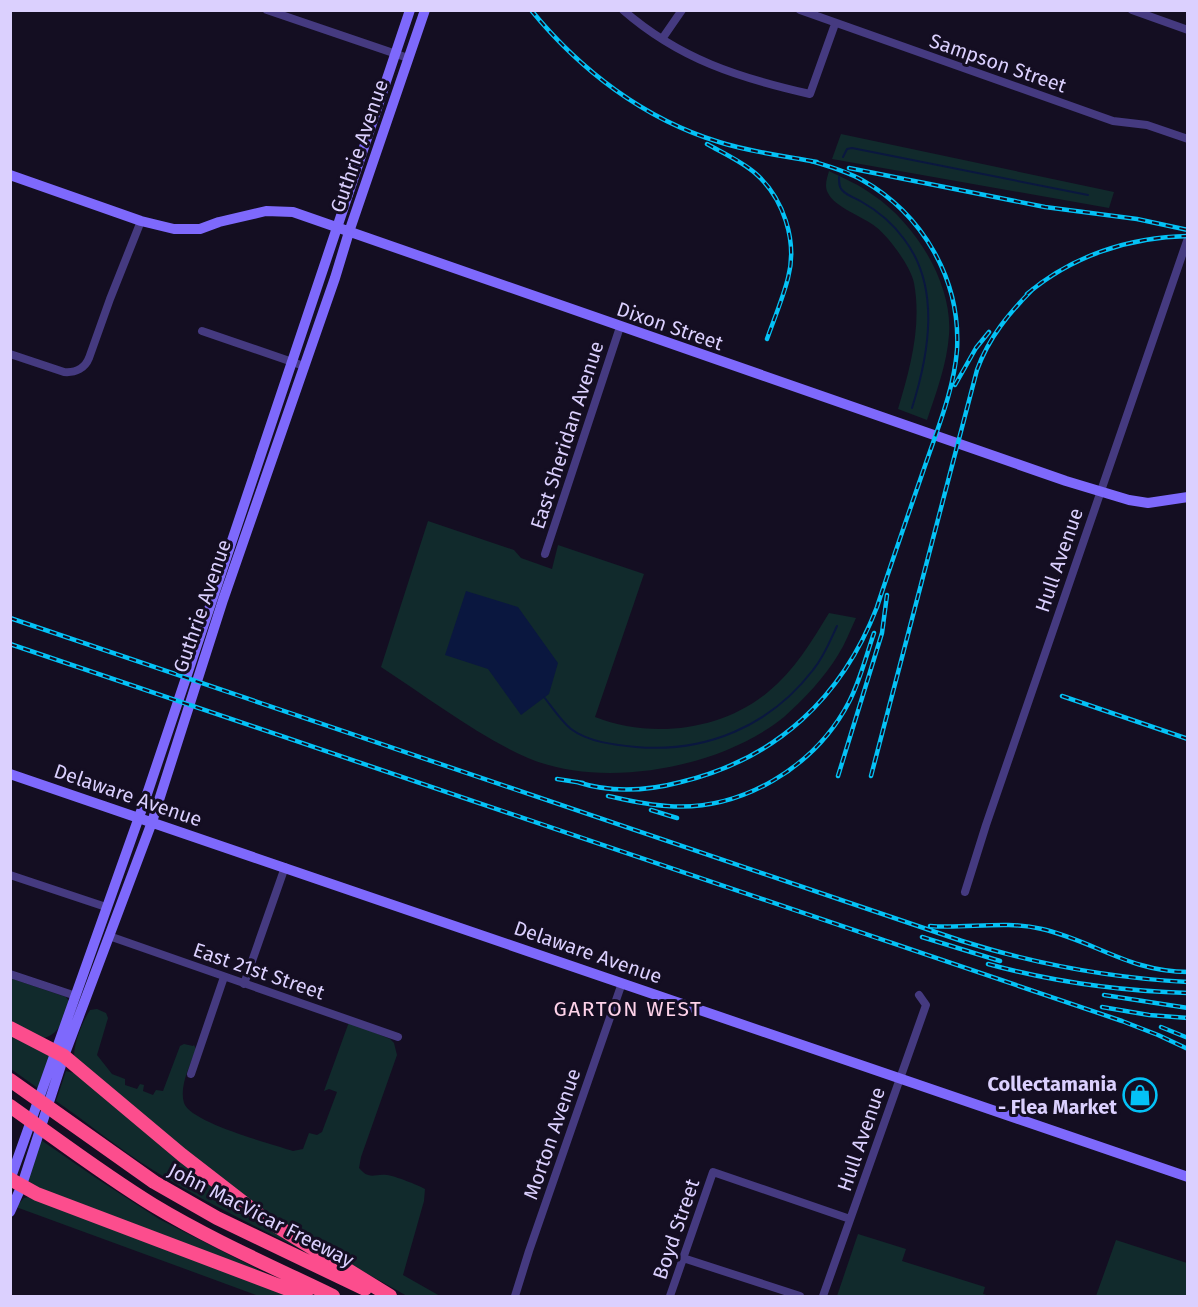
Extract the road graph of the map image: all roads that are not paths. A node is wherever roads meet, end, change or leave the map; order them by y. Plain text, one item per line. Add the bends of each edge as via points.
1 (267, 10) edge
2 (410, 10) edge
3 (425, 10) edge
4 (623, 10) edge
5 (682, 10) edge
6 (800, 10) edge
7 (1132, 10) edge
8 (835, 24) junction
9 (1188, 30) edge
10 (662, 39) junction
11 (395, 54) junction
12 (408, 58) junction
13 (1188, 139) edge
14 (10, 175) edge
15 (141, 220) junction
16 (336, 227) junction
17 (349, 232) junction
18 (1188, 238) edge
19 (620, 327) junction
20 (202, 331) dead end
21 (10, 354) edge
22 (291, 361) junction
23 (304, 366) junction
24 (1100, 492) junction
25 (1188, 497) edge
26 (545, 554) dead end
27 (218, 598) junction
28 (10, 774) edge
29 (139, 818) junction
30 (152, 822) junction
31 (285, 867) junction
32 (10, 875) edge
33 (965, 892) dead end
34 (106, 908) junction
35 (110, 936) junction
36 (10, 974) edge
37 (224, 977) junction
38 (622, 983) junction
39 (244, 984) junction
40 (919, 995) dead end
41 (76, 996) junction
42 (10, 1028) edge
43 (398, 1037) dead end
44 (60, 1054) junction
45 (191, 1074) dead end
46 (899, 1078) junction
47 (16, 1084) edge
48 (12, 1108) edge
49 (1188, 1178) edge
50 (14, 1181) edge
51 (10, 1212) edge
52 (850, 1219) junction
53 (683, 1257) junction
54 (306, 1296) edge
55 (333, 1296) edge
56 (380, 1296) edge
57 (390, 1296) edge
58 (515, 1296) edge
59 (670, 1296) edge
60 (800, 1296) edge
61 (823, 1296) edge

1 - 11 street
2 - 11 main road, Guthrie Avenue
3 - 12 main road, Guthrie Avenue
4 - 10 street
5 - 10 street
6 - 8 street, Sampson Street
7 - 9 street
8 - 10 street via 810,94 727,72
8 - 13 street, Sampson Street via 1113,121 1147,125
11 - 12 street
11 - 16 main road, Guthrie Avenue
12 - 17 main road, Guthrie Avenue
14 - 15 main road, Dixon Street
15 - 16 main road, Dixon Street via 174,229 200,229 266,211 293,212
15 - 21 street via 87,364 79,370 64,372
16 - 17 main road, Dixon Street
16 - 22 main road, Guthrie Avenue
17 - 19 main road, Dixon Street
17 - 23 main road, Guthrie Avenue
18 - 24 street, Hull Avenue
19 - 24 main road, Dixon Street
19 - 26 street, East Sheridan Avenue
20 - 22 street
22 - 23 street
22 - 27 main road, Guthrie Avenue
23 - 27 main road, Guthrie Avenue
24 - 25 main road, Dixon Street via 1148,503
24 - 33 street, Hull Avenue
27 - 29 main road, Guthrie Avenue
27 - 30 main road, Guthrie Avenue
28 - 29 main road, Delaware Avenue
29 - 30 main road, Delaware Avenue
29 - 34 main road, Guthrie Avenue
30 - 31 main road, Delaware Avenue
30 - 35 main road, Guthrie Avenue
31 - 38 main road, Delaware Avenue
31 - 39 street
32 - 34 street
34 - 41 main road, Guthrie Avenue
35 - 37 street, East 21st Street
35 - 44 main road, Guthrie Avenue
36 - 41 street
37 - 39 street, East 21st Street
37 - 45 street
38 - 46 main road, Delaware Avenue
38 - 58 street, Morton Avenue
39 - 43 street, East 21st Street
40 - 46 street, Hull Avenue via 926,1005
41 - 44 main road, Guthrie Avenue
42 - 44 highway
44 - 50 main road, Guthrie Avenue
44 - 57 highway via 234,1196
46 - 49 main road, Delaware Avenue
46 - 52 street, Hull Avenue
47 - 56 highway, John MacVicar Freeway via 154,1182 206,1212
48 - 55 highway, John MacVicar Freeway via 153,1205
50 - 51 main road, Guthrie Avenue
50 - 54 highway via 37,1194
52 - 53 street, Boyd Street via 713,1172
52 - 61 street, Hull Avenue
53 - 59 street, Boyd Street
53 - 60 street

